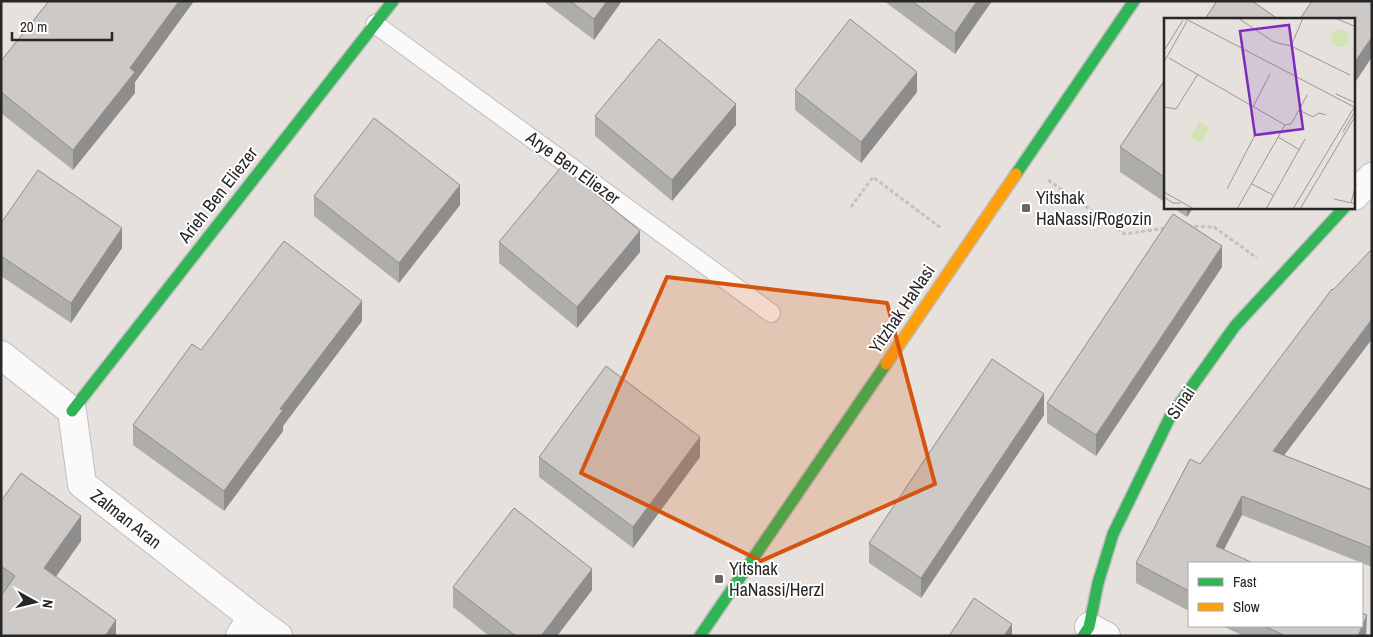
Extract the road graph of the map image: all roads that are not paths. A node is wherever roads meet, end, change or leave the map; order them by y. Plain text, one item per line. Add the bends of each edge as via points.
1 (393, 1) edge
2 (1134, 1) edge
3 (375, 24) junction
4 (1372, 177) edge
5 (1356, 194) edge
6 (1343, 209) edge
7 (771, 312) dead end
8 (1, 355) edge
9 (72, 411) junction
10 (246, 627) edge
11 (1092, 633) edge
12 (278, 636) edge
13 (700, 636) edge

1 - 3 street, Arieh Ben Eliezer
2 - 13 street, Yitzhak HaNasi
3 - 7 lane, Arye Ben Eliezer
3 - 9 street, Arieh Ben Eliezer
4 - 5 street
6 - 11 street, Sinai via 1235,326 1170,417 1113,534 1098,583
8 - 9 street
9 - 10 street, Zalman Aran via 82,484
10 - 12 street, Zalman Aran

